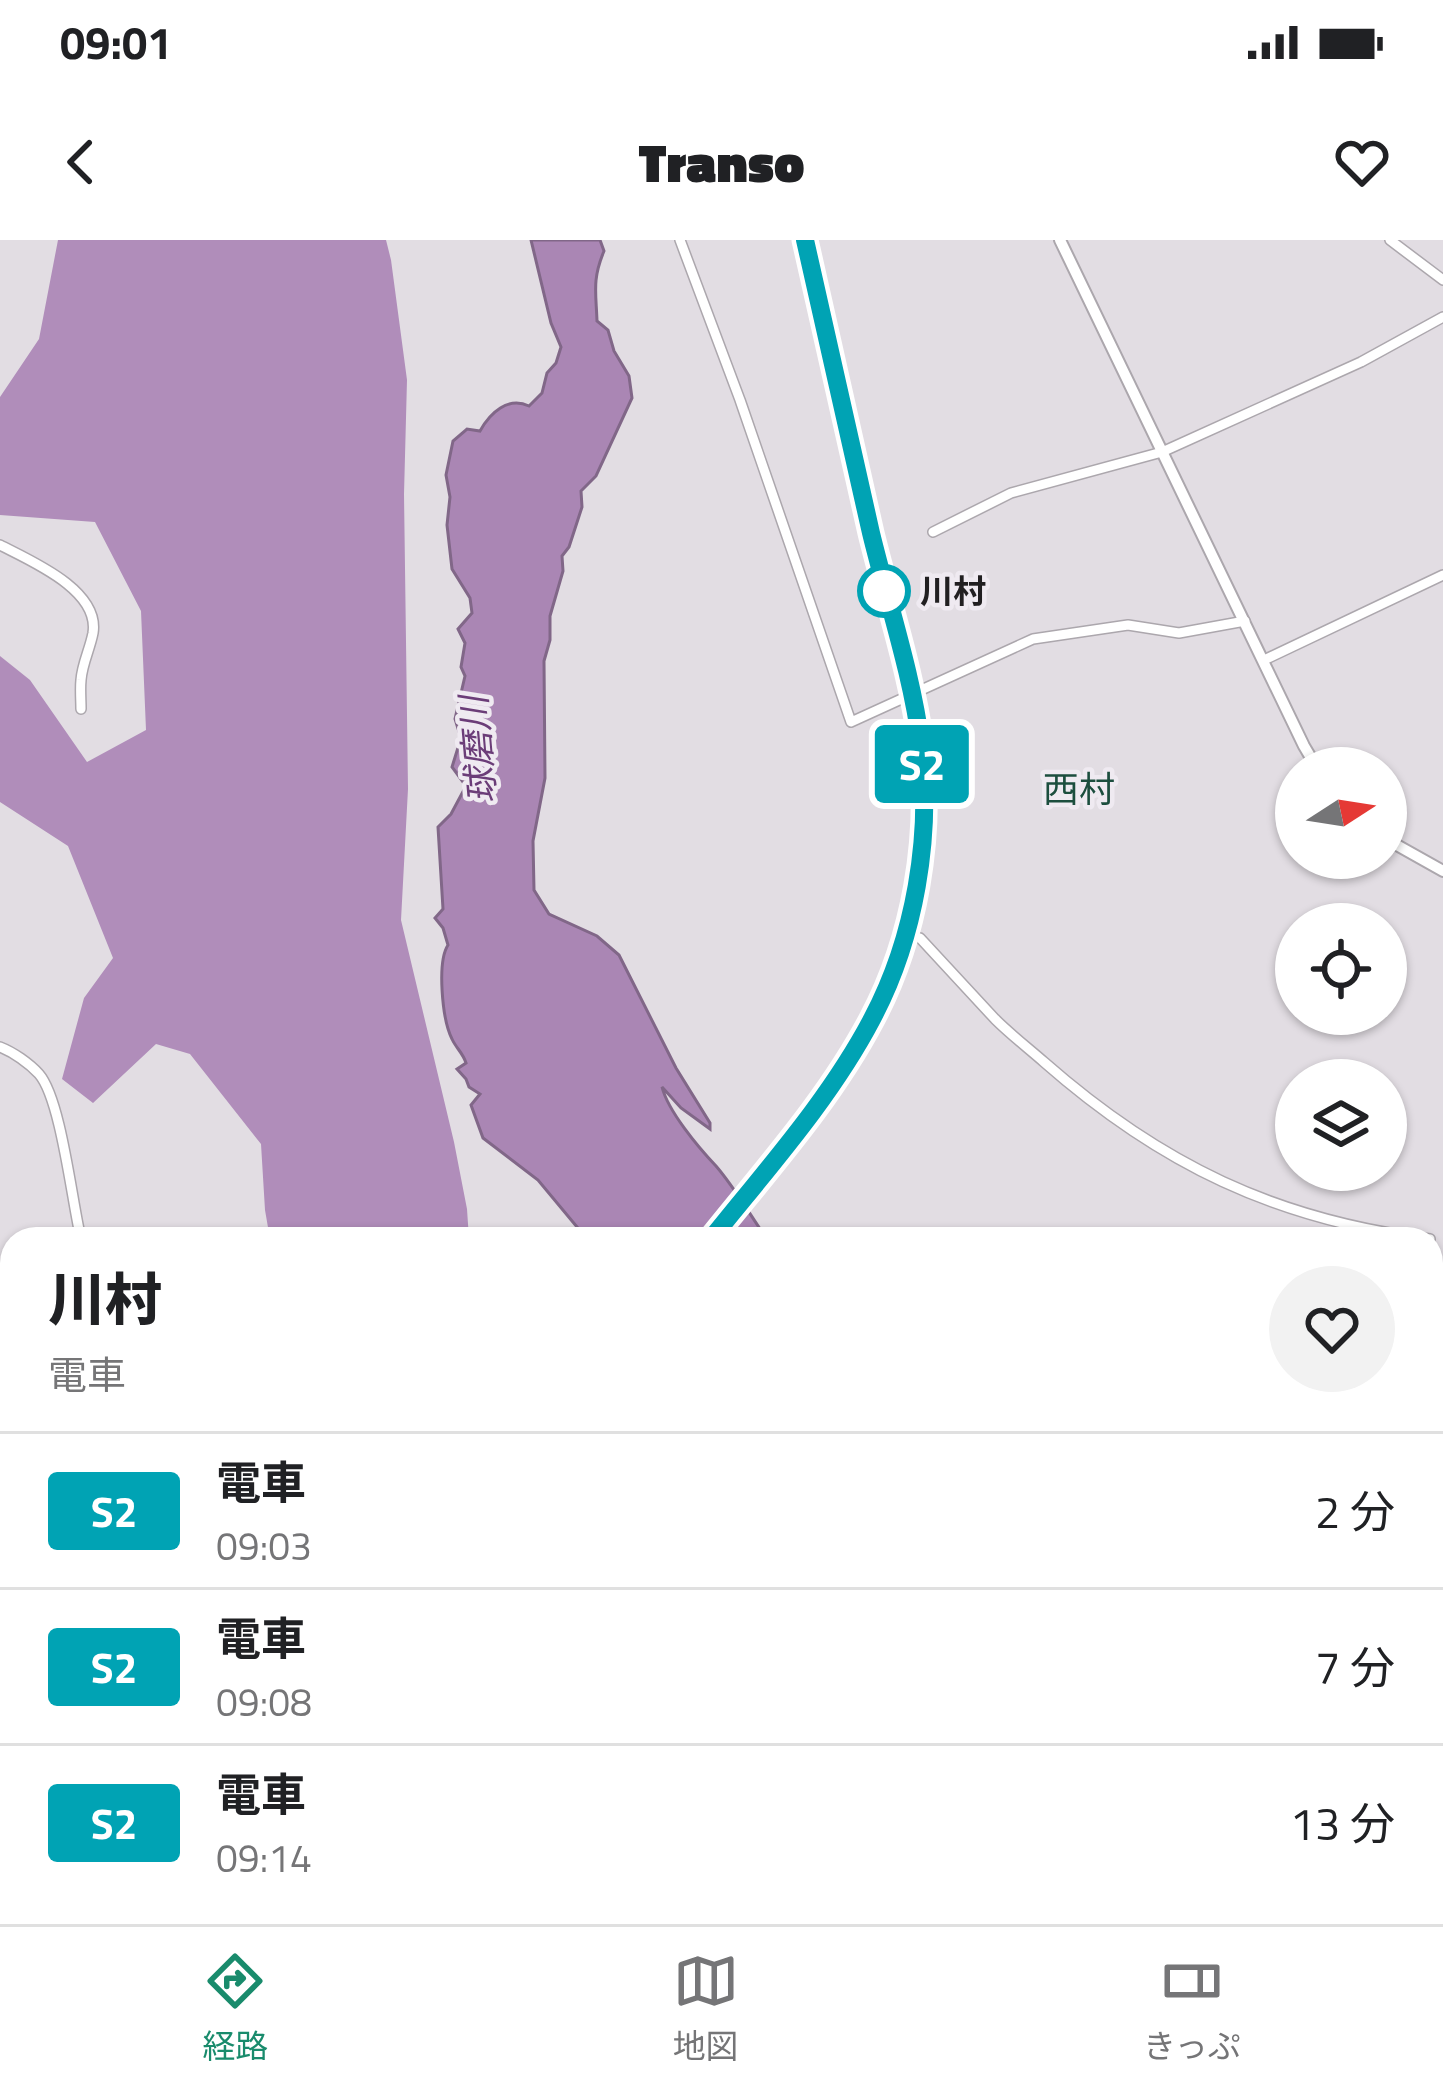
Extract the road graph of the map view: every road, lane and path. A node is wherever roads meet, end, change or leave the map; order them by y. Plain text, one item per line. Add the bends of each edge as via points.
1 (680, 240) edge
2 (1060, 240) edge
3 (1390, 240) edge
4 (1443, 280) edge
5 (1443, 317) edge
6 (1162, 452) junction
7 (933, 532) dead end
8 (0, 545) edge
9 (1443, 575) edge
10 (1245, 621) junction
11 (1264, 659) junction
12 (81, 709) dead end
13 (1305, 747) edge
14 (1407, 853) edge
15 (1443, 871) edge
16 (920, 938) dead end
17 (0, 1047) edge
18 (79, 1227) edge
19 (1357, 1227) edge

1 - 10 street via 851,722 1034,639 1128,626 1179,633
2 - 6 street
3 - 4 street
5 - 6 street
6 - 7 street via 1011,493
6 - 10 street
8 - 12 street via 88,605 94,630
9 - 11 street
10 - 11 street
11 - 13 street
14 - 15 street
16 - 19 street via 1072,1086 1170,1156 1220,1183
17 - 18 street via 40,1075 51,1098

